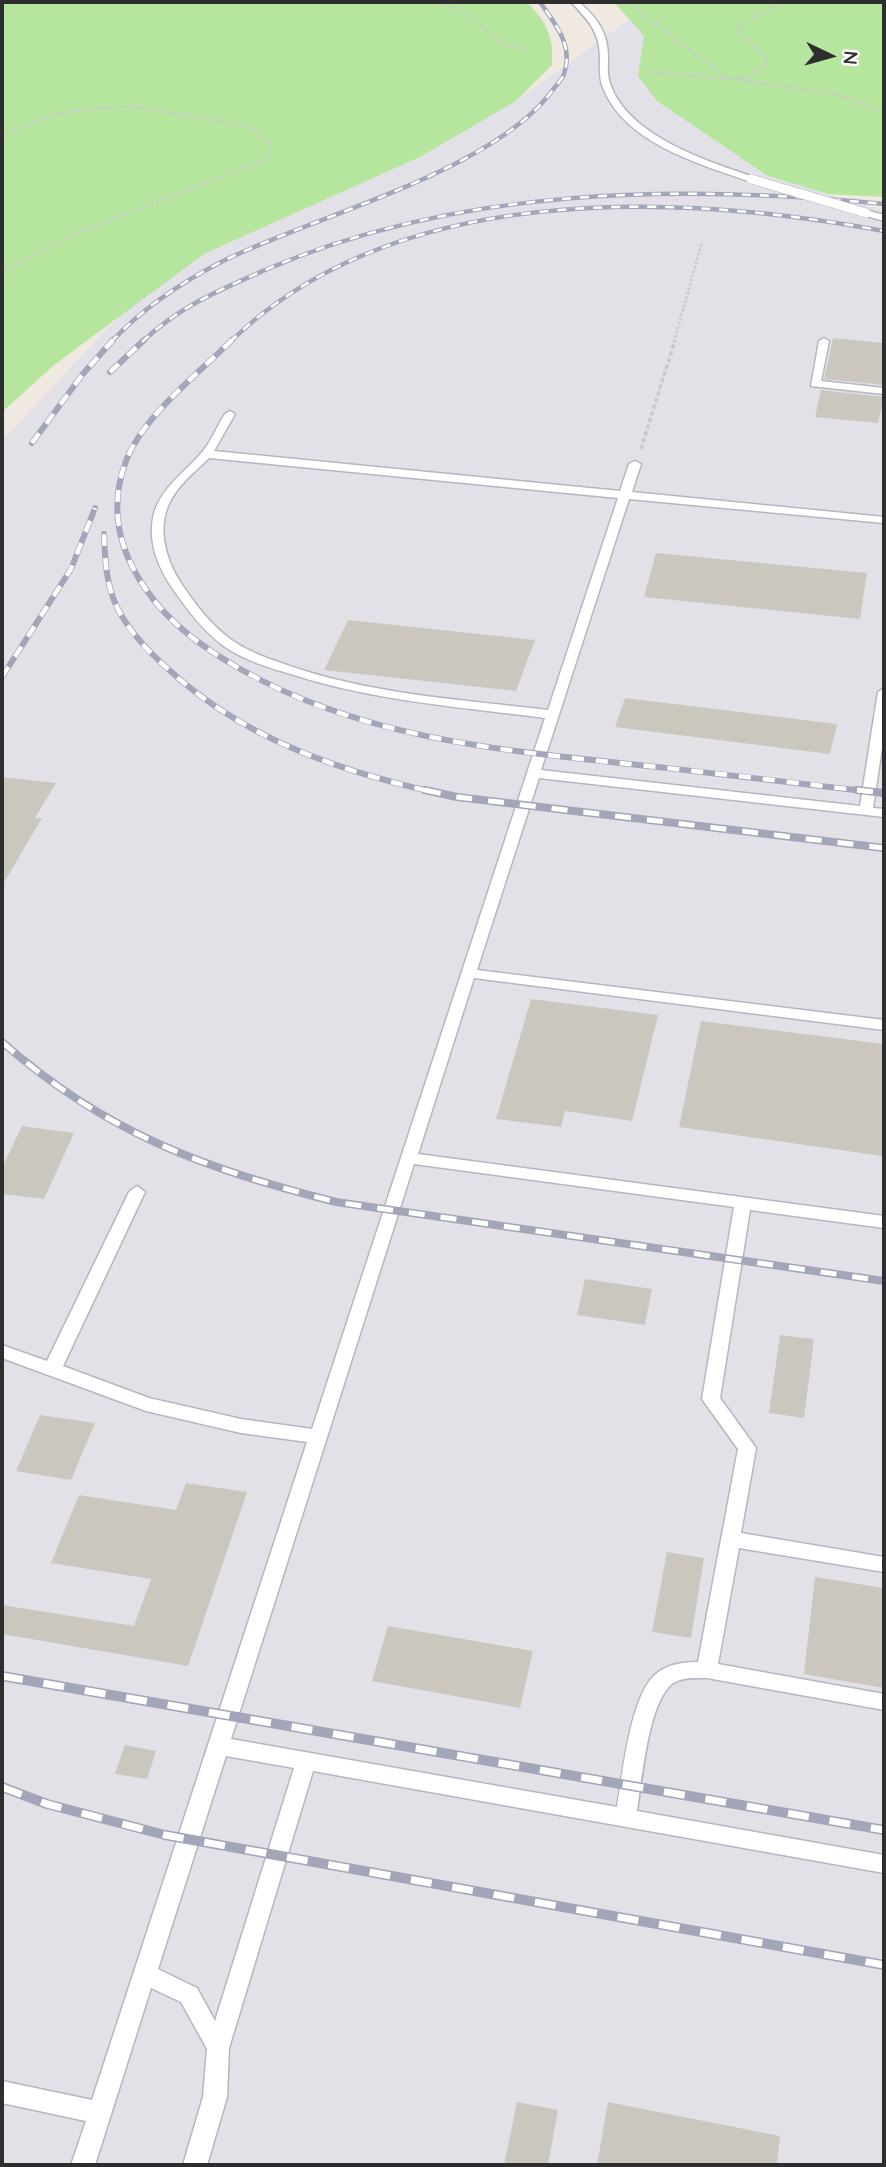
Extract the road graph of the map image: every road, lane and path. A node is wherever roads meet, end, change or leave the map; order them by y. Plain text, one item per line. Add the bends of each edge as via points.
1 (433, 2) edge
2 (575, 2) edge
3 (627, 2) edge
4 (782, 2) edge
5 (529, 50) dead end
6 (648, 72) dead end
7 (729, 79) junction
8 (884, 113) edge
9 (2, 136) edge
10 (884, 218) edge
11 (702, 242) dead end
12 (2, 273) edge
13 (824, 341) dead end
14 (884, 391) edge
15 (230, 414) dead end
16 (206, 454) junction
17 (635, 464) joint
18 (626, 495) junction
19 (884, 520) edge
20 (884, 692) edge
21 (553, 715) junction
22 (880, 753) edge
23 (534, 773) junction
24 (866, 811) junction
25 (884, 813) edge
26 (468, 973) junction
27 (884, 1025) edge
28 (409, 1158) junction
29 (137, 1192) dead end
30 (743, 1203) junction
31 (884, 1222) edge
32 (2, 1351) edge
33 (52, 1370) junction
34 (320, 1437) junction
35 (731, 1539) junction
36 (884, 1565) edge
37 (707, 1670) junction
38 (884, 1702) edge
39 (220, 1746) junction
40 (306, 1761) junction
41 (625, 1818) junction
42 (884, 1864) edge
43 (146, 1974) junction
44 (218, 2048) junction
45 (2, 2092) edge
46 (100, 2113) junction
47 (83, 2165) edge
48 (195, 2165) edge

1 - 5 path via 457,8 497,39
2 - 10 lane, bridge via 602,36 607,86 630,119 695,159
3 - 7 path
4 - 7 path via 738,26 739,34 766,57 767,65 751,77
6 - 7 path
7 - 8 path via 836,94
9 - 12 path via 45,117 85,109 138,107 251,127 271,144 265,160 68,237
11 - 17 path
13 - 14 lane via 815,384
15 - 16 lane
16 - 18 lane
16 - 21 lane via 166,495 157,533 177,587 227,643 274,665 339,686
17 - 18 lane
18 - 19 lane
18 - 21 lane
20 - 22 lane
21 - 23 lane
22 - 24 lane
23 - 24 lane
23 - 26 lane
24 - 25 lane
26 - 27 lane
26 - 28 lane
28 - 30 lane
28 - 34 lane
29 - 33 lane
30 - 31 lane
30 - 35 lane via 711,1399 747,1448
32 - 33 lane
33 - 34 lane via 146,1404 241,1426
34 - 39 lane
35 - 36 lane
35 - 37 lane
37 - 38 lane
37 - 41 lane via 684,1670 662,1680 649,1699
39 - 40 lane
39 - 43 lane
40 - 41 lane
40 - 44 lane
41 - 42 lane
43 - 44 lane via 190,1995
43 - 46 lane
44 - 48 lane via 215,2097
45 - 46 lane
46 - 47 lane

